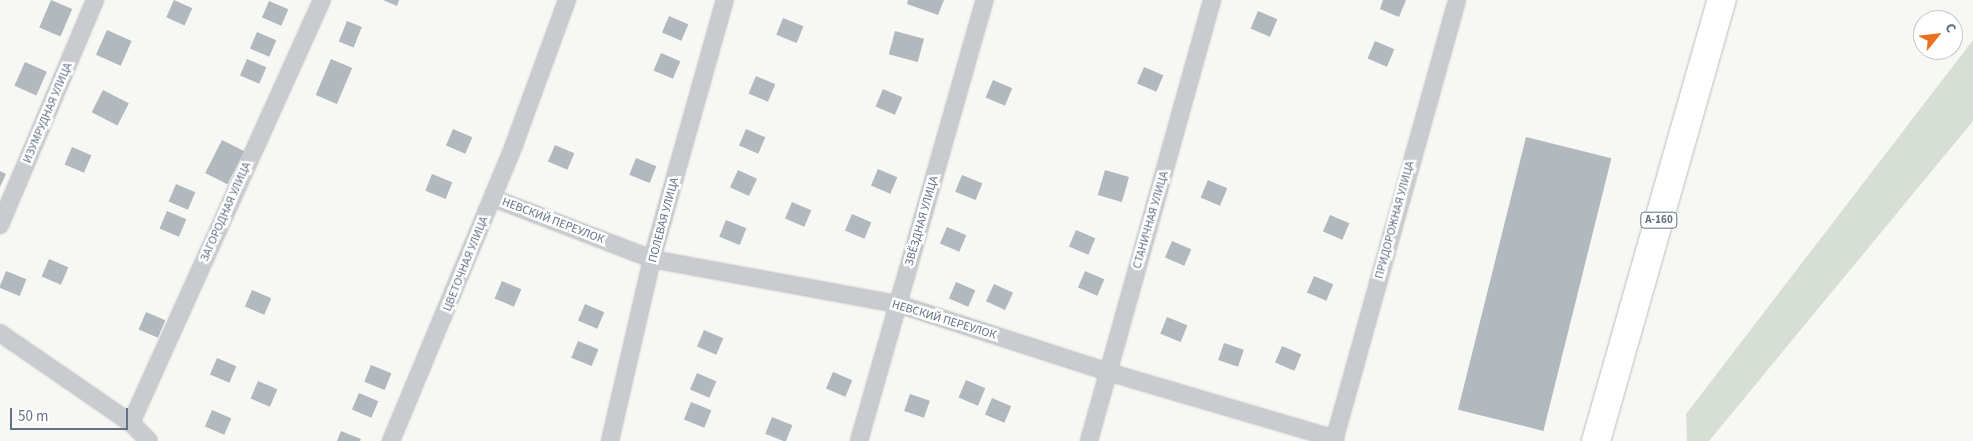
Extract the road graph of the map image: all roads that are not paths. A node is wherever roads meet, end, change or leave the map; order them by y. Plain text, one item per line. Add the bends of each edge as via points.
1 (96, 0) edge
2 (322, 0) edge
3 (568, 0) edge
4 (725, 0) edge
5 (985, 0) edge
6 (1212, 0) edge
7 (1457, 0) edge
8 (1722, 0) edge
9 (1737, 0) edge
10 (493, 198) junction
11 (0, 225) edge
12 (652, 260) junction
13 (898, 304) junction
14 (0, 333) edge
15 (1108, 372) junction
16 (131, 423) junction
17 (1335, 440) edge
18 (149, 441) edge
19 (391, 441) edge
20 (610, 441) edge
21 (859, 441) edge
22 (1089, 441) edge
23 (1596, 441) edge
24 (1614, 441) edge

1 - 11 street, ИЗУМРУДНАЯ УЛИЦА
2 - 16 street, ЗАГОРОДНАЯ УЛИЦА
3 - 10 street, ЦВЕТОЧНАЯ УЛИЦА
4 - 12 street, ПОЛЕВАЯ УЛИЦА
5 - 13 street, ЗВЁЗДНАЯ УЛИЦА
6 - 15 street, СТАНИЧНАЯ УЛИЦА
7 - 17 street, ПРИДОРОЖНАЯ УЛИЦА
8 - 23 highway, А-160
9 - 24 highway, А-160
10 - 12 street, НЕВСКИЙ ПЕРЕУЛОК
10 - 19 street, ЦВЕТОЧНАЯ УЛИЦА
12 - 13 street, НЕВСКИЙ ПЕРЕУЛОК
12 - 20 street, ПОЛЕВАЯ УЛИЦА
13 - 15 street, НЕВСКИЙ ПЕРЕУЛОК
13 - 21 street, ЗВЁЗДНАЯ УЛИЦА
14 - 16 street
15 - 17 street, НЕВСКИЙ ПЕРЕУЛОК
15 - 22 street, СТАНИЧНАЯ УЛИЦА
16 - 18 street

